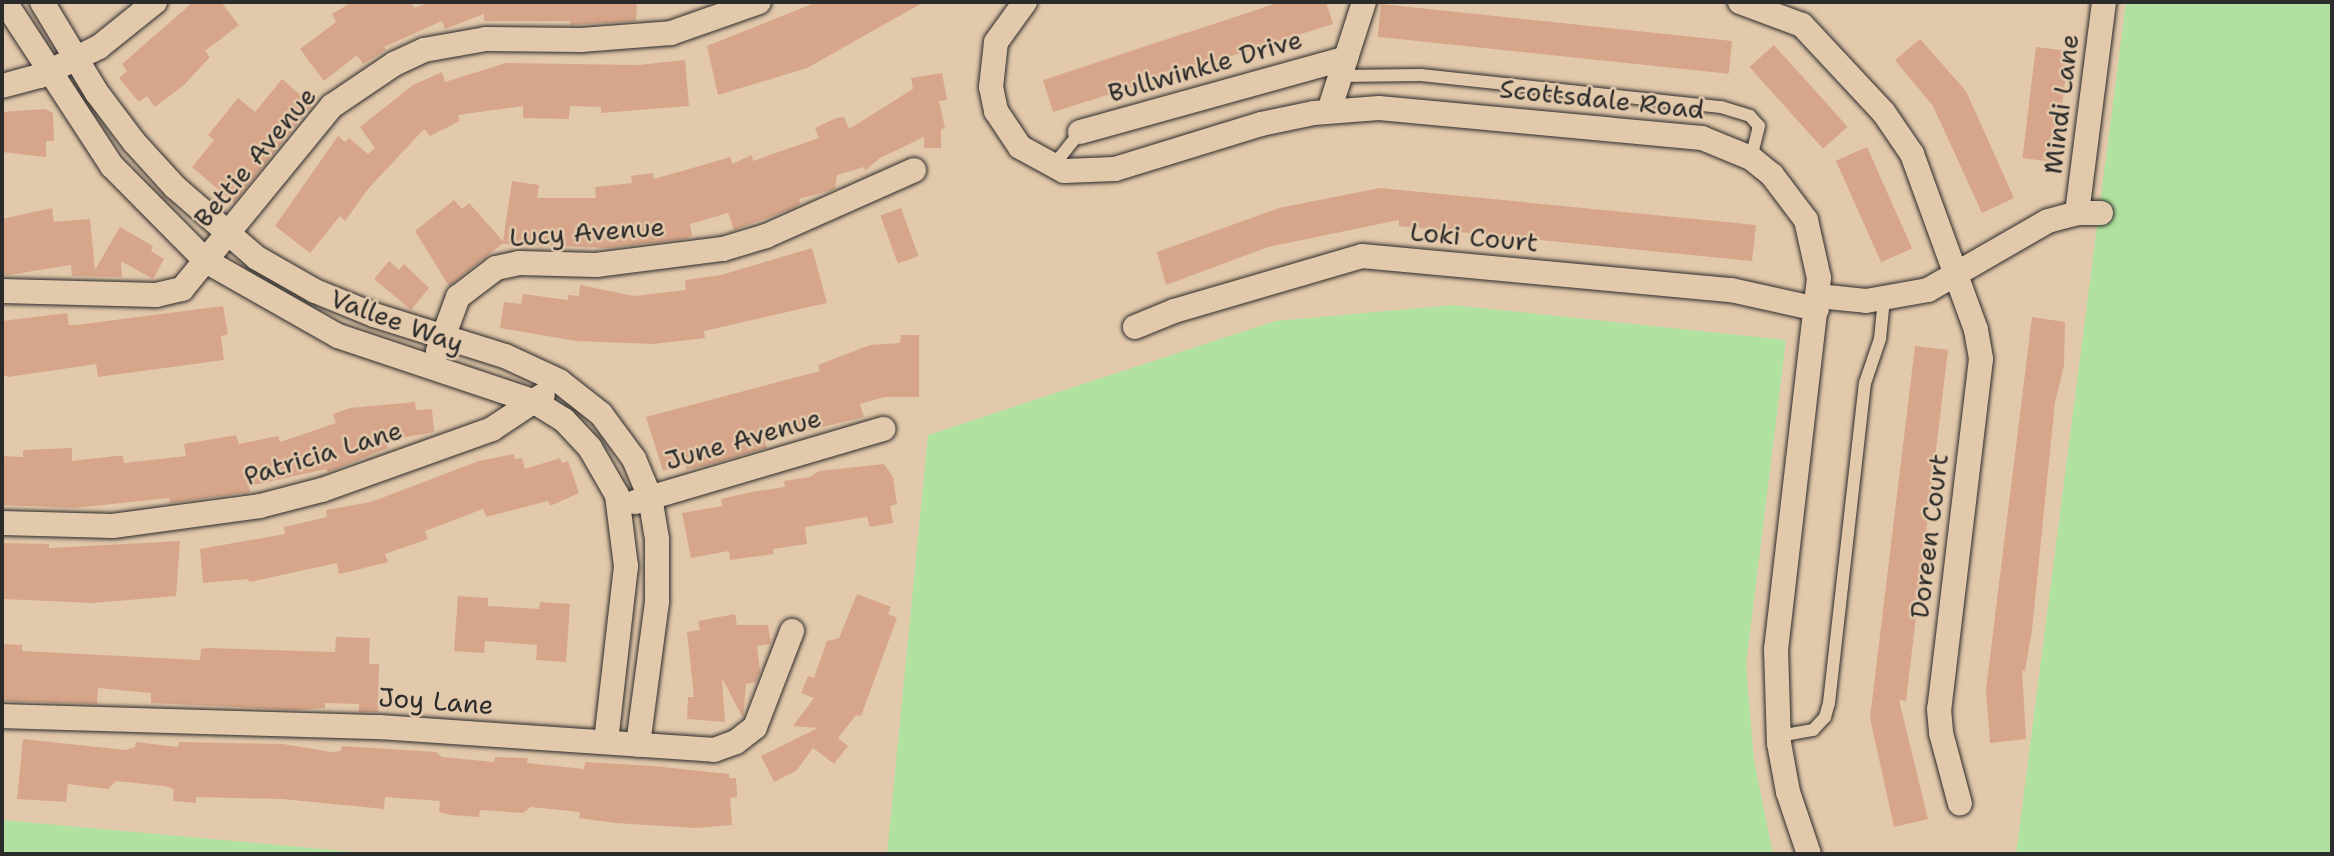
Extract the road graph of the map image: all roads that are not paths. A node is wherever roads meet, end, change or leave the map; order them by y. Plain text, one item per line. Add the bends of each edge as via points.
1 (5, 2) edge
2 (42, 2) edge
3 (155, 2) edge
4 (760, 2) edge
5 (1025, 2) edge
6 (1364, 2) edge
7 (1740, 2) edge
8 (2104, 2) edge
9 (77, 58) junction
10 (1343, 67) junction
11 (49, 72) junction
12 (2, 86) edge
13 (1329, 111) junction
14 (1080, 132) joint
15 (1751, 158) junction
16 (1053, 166) junction
17 (914, 170) dead end
18 (2089, 213) joint
19 (229, 236) junction
20 (206, 261) junction
21 (1953, 278) junction
22 (2, 291) edge
23 (1884, 299) junction
24 (1817, 302) junction
25 (1135, 327) dead end
26 (442, 337) junction
27 (432, 368) junction
28 (559, 381) junction
29 (535, 402) junction
30 (883, 429) dead end
31 (650, 497) junction
32 (620, 506) junction
33 (2, 523) edge
34 (792, 631) dead end
35 (2, 716) edge
36 (1779, 736) junction
37 (606, 742) junction
38 (638, 745) junction
39 (1960, 804) dead end
40 (1809, 854) edge

1 - 11 street, Vallee Way
2 - 9 street, Vallee Way
3 - 9 street via 99,47
4 - 19 street, Bettie Avenue via 671,33 581,40 486,39 424,50 394,64 332,106
5 - 16 street, Scottsdale Road via 996,43 991,87 1007,131 1020,147
6 - 10 street
7 - 21 street, Doreen Court via 1802,25 1884,113 1912,154
8 - 18 street, Mindi Lane
9 - 11 street
9 - 19 street, Vallee Way via 134,142
10 - 13 street
10 - 14 street, Bullwinkle Drive
10 - 15 lane via 1721,107 1750,116 1759,126
11 - 12 street
11 - 20 street, Vallee Way via 112,166
13 - 15 street, Scottsdale Road via 1431,111 1702,138
13 - 16 street, Scottsdale Road via 1261,124 1115,169 1091,173
14 - 16 lane
15 - 24 street, Scottsdale Road via 1791,195 1806,220 1815,247
17 - 26 street, Lucy Avenue via 766,236 723,248 621,263 519,263 496,268 458,297
18 - 21 street, Loki Court via 2048,221
19 - 20 street, Bettie Avenue
19 - 26 street, Vallee Way via 315,291
20 - 22 street, Bettie Avenue via 182,289 170,293
20 - 27 street, Vallee Way via 338,336
21 - 23 street, Loki Court via 1928,290
21 - 39 street, Doreen Court via 1976,330 1981,359 1939,709
23 - 24 street, Loki Court
23 - 36 lane via 1880,339 1865,383 1829,703 1825,717 1813,730
24 - 25 street, Loki Court via 1362,256 1174,310
24 - 36 street, Scottsdale Road via 1776,649
26 - 27 street, Lucy Avenue
26 - 28 street, Vallee Way via 505,356
27 - 29 street, Vallee Way
28 - 29 street, Patricia Lane
28 - 31 street, Vallee Way via 601,414 634,459
29 - 32 street, Vallee Way via 564,420 590,448
29 - 33 street, Patricia Lane via 492,429 322,490 260,506 113,526
30 - 31 street, June Avenue
31 - 32 street, June Avenue
31 - 38 street, Vallee Way via 657,539 657,602
32 - 37 street, Vallee Way via 626,566
34 - 38 street, Joy Lane via 755,727 736,742 714,750
35 - 37 street, Joy Lane via 379,727
36 - 40 street, Scottsdale Road via 1788,792
37 - 38 street, Joy Lane

